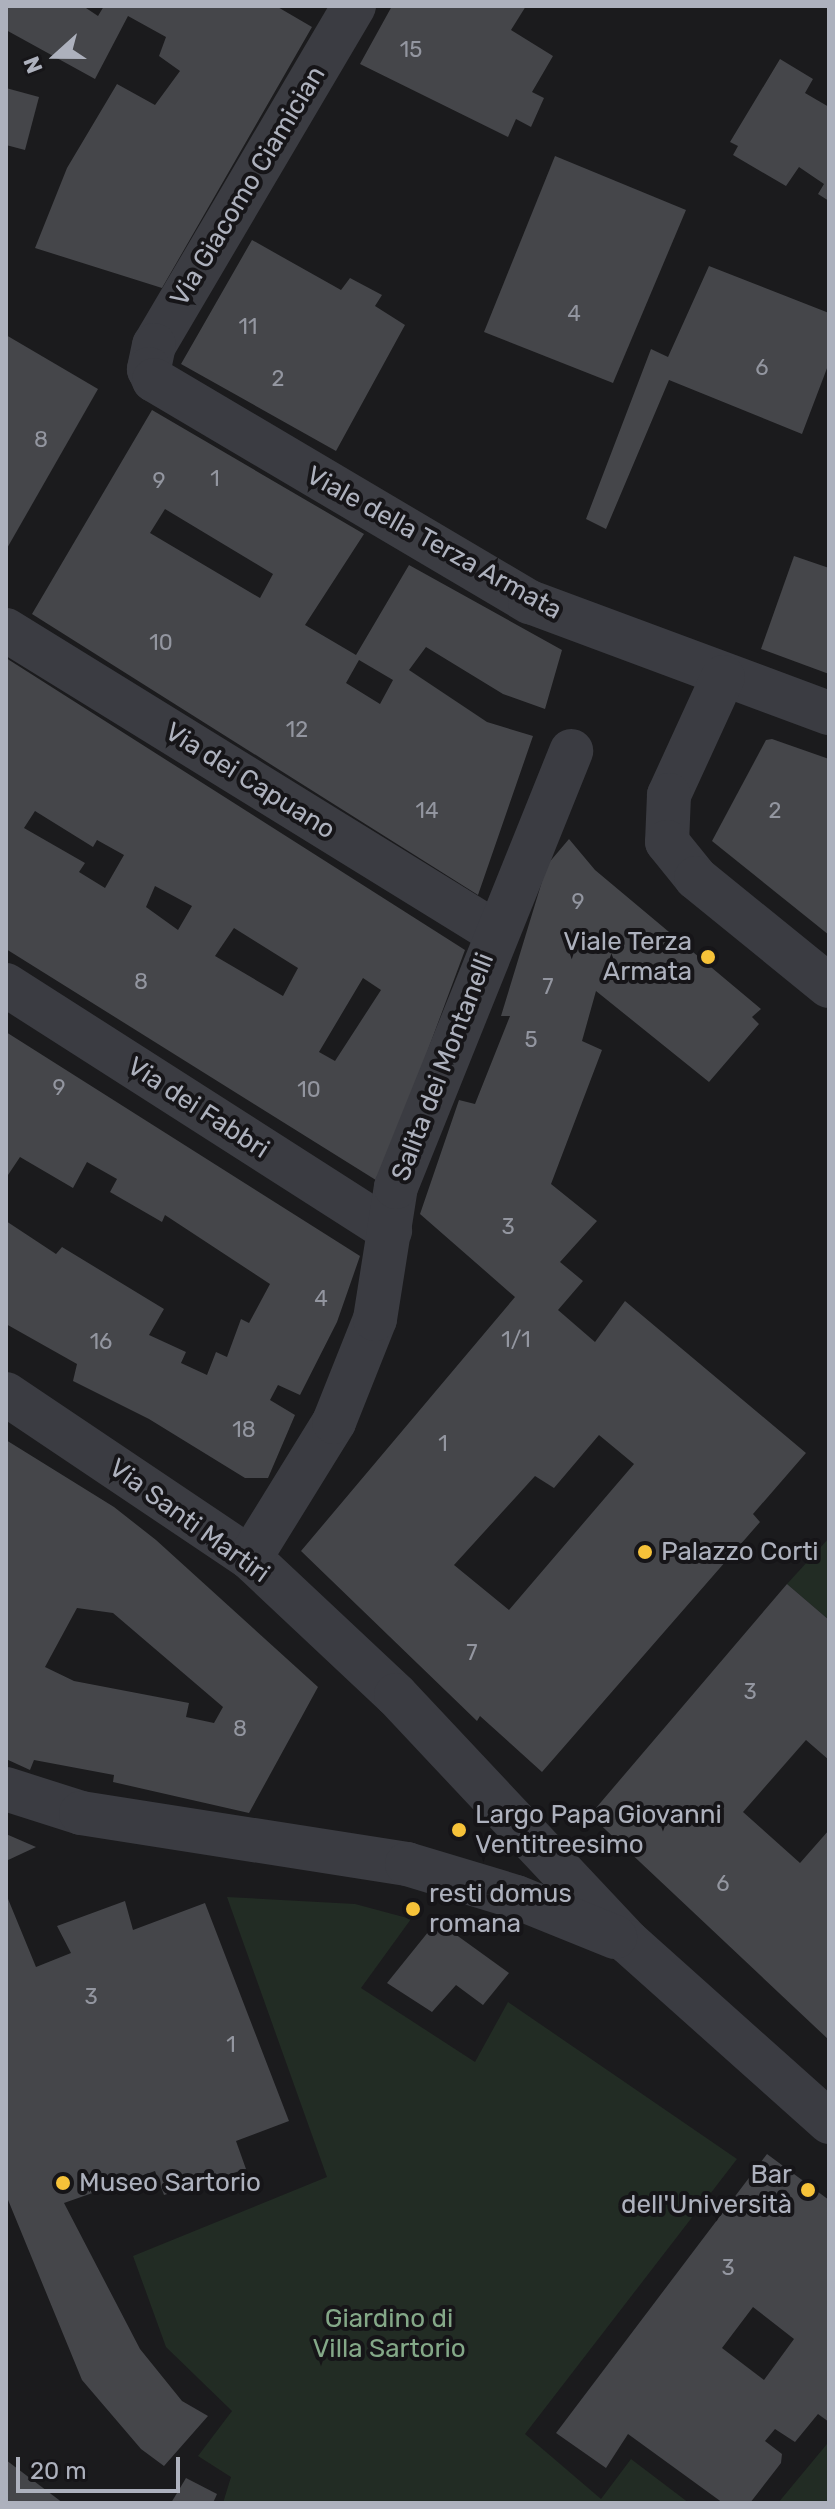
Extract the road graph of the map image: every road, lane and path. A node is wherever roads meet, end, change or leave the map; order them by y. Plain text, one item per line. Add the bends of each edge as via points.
1 (344, 10) edge
2 (149, 369) joint
3 (6, 630) edge
4 (723, 677) junction
5 (829, 713) edge
6 (571, 751) dead end
7 (495, 932) junction
8 (6, 985) edge
9 (829, 986) edge
10 (390, 1231) junction
11 (6, 1394) edge
12 (250, 1558) junction
13 (6, 1789) edge
14 (628, 1942) junction
15 (829, 2122) edge

1 - 2 street, Via Giacomo Ciamician via 154,345
2 - 4 street, Viale della Terza Armata via 163,388 530,602
3 - 7 street, Via dei Capuano
4 - 5 street, Viale della Terza Armata
4 - 9 street via 669,795 667,842 696,878
6 - 7 street, Salita dei Montanelli
7 - 10 street, Salita dei Montanelli via 396,1187
8 - 10 street, Via dei Fabbri
10 - 12 street, Salita dei Montanelli via 375,1319 334,1422
11 - 12 street, Via Santi Martiri
12 - 14 street, Via Santi Martiri via 396,1695
13 - 14 street via 81,1813 407,1864 516,1897
14 - 15 street

